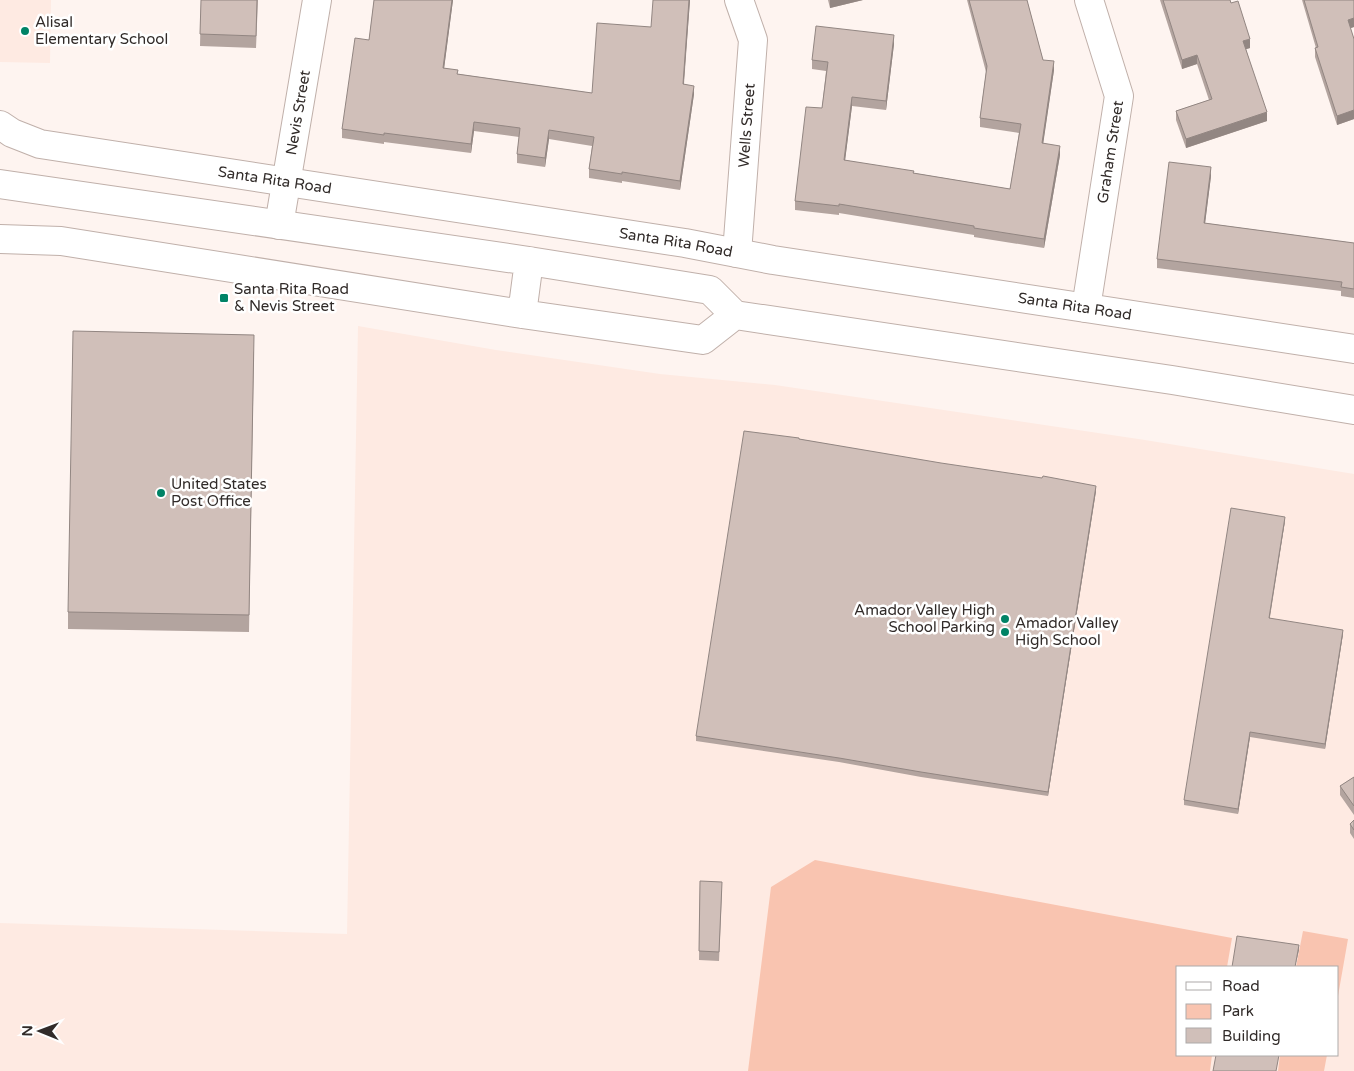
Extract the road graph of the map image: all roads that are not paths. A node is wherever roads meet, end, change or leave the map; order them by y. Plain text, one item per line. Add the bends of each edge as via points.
1 (317, 0) edge
2 (739, 0) edge
3 (1089, 0) edge
4 (0, 124) edge
5 (287, 182) junction
6 (0, 184) edge
7 (279, 225) junction
8 (0, 239) edge
9 (737, 253) junction
10 (530, 261) junction
11 (1086, 308) junction
12 (522, 314) junction
13 (735, 315) junction
14 (1354, 349) edge
15 (1354, 410) edge

1 - 5 main road, Nevis Street
2 - 9 main road, Wells Street via 753,40
3 - 11 main road, Graham Street via 1118,96
4 - 5 main road, Santa Rita Road via 12,133 40,144
5 - 7 main road, Nevis Street
5 - 9 main road, Santa Rita Road
6 - 7 main road
7 - 10 main road
8 - 12 main road via 61,241
9 - 11 main road, Santa Rita Road
10 - 12 main road
10 - 13 main road via 710,290
11 - 14 main road, Santa Rita Road
12 - 13 main road via 703,340
13 - 15 main road

